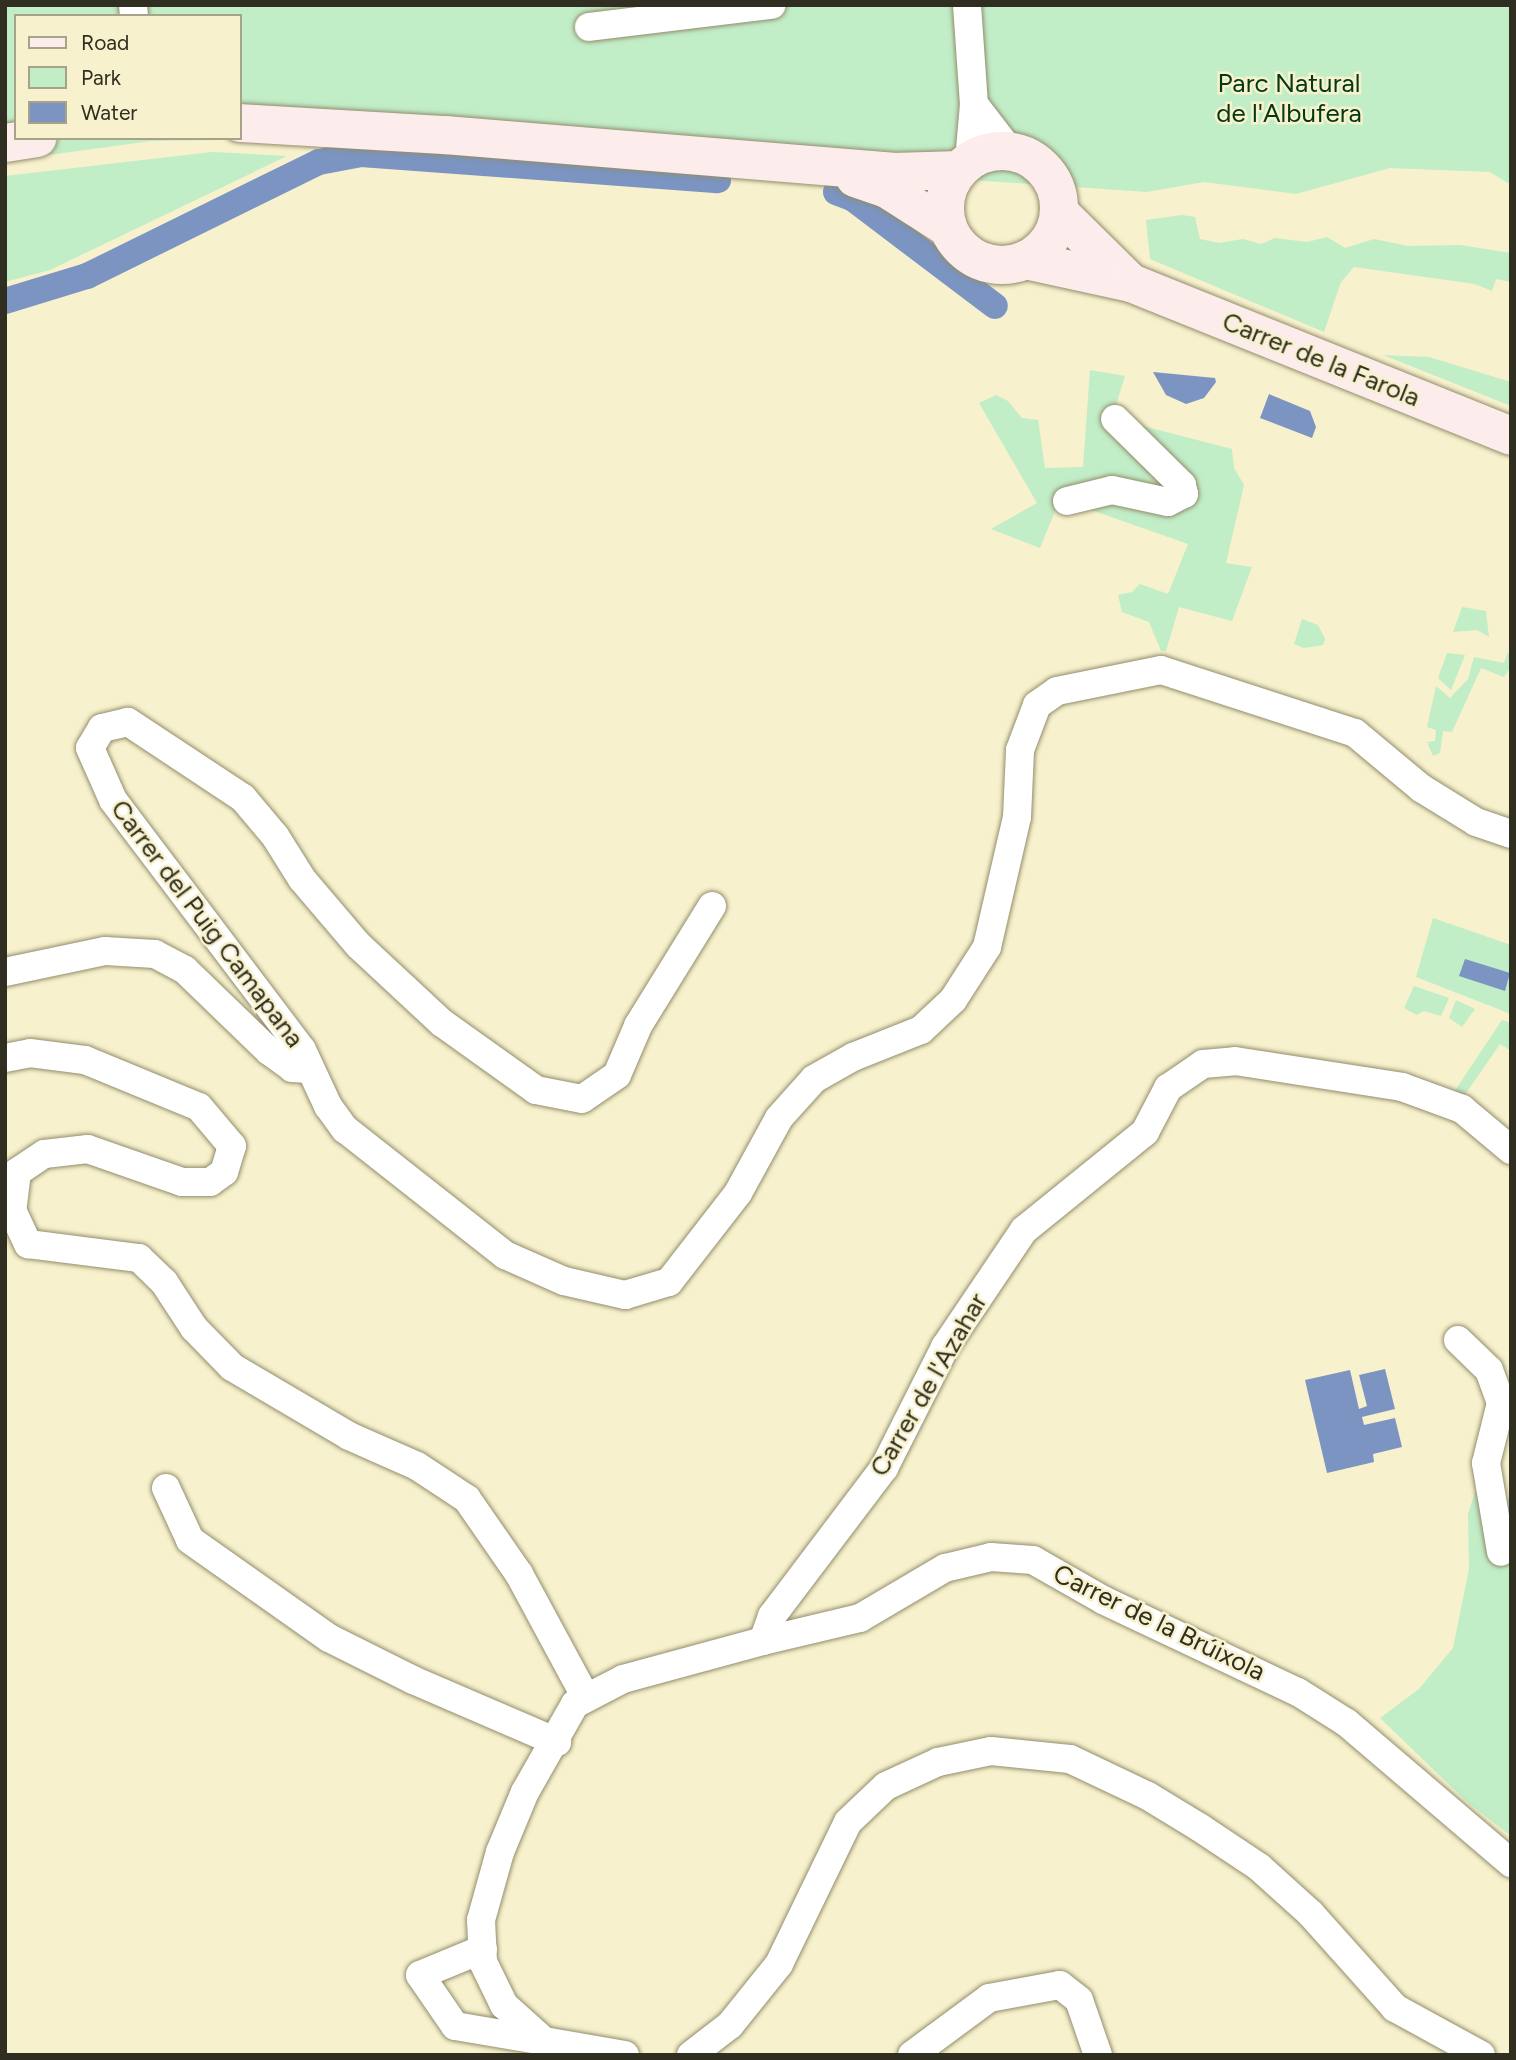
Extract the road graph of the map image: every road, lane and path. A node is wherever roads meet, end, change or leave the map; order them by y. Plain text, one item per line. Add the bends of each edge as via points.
1 (772, 5) edge
2 (967, 5) edge
3 (589, 27) dead end
4 (974, 104) junction
5 (242, 123) edge
6 (25, 140) edge
7 (5, 143) edge
8 (1010, 151) junction
9 (964, 165) junction
10 (820, 166) junction
11 (1059, 212) junction
12 (948, 228) junction
13 (1025, 260) junction
14 (1131, 283) junction
15 (1115, 418) dead end
16 (1511, 436) edge
17 (1067, 501) dead end
18 (1511, 834) edge
19 (712, 906) dead end
20 (5, 972) edge
21 (5, 1058) edge
22 (308, 1069) junction
23 (1511, 1150) edge
24 (1458, 1340) dead end
25 (166, 1488) dead end
26 (1501, 1552) dead end
27 (763, 1641) junction
28 (581, 1701) junction
29 (557, 1742) junction
30 (1508, 1867) edge
31 (483, 1949) junction
32 (544, 2041) junction
33 (625, 2055) edge
34 (691, 2055) edge
35 (912, 2055) edge
36 (1098, 2055) edge
37 (1482, 2055) edge

1 - 3 street
2 - 4 street
4 - 8 street
4 - 9 street
5 - 10 street
6 - 7 street
8 - 9 street via 989,152
8 - 11 street via 1041,166 1058,195
9 - 10 street via 892,172
9 - 12 street via 946,196
10 - 12 street via 887,190
11 - 13 street via 1049,241
11 - 14 street
12 - 13 street via 972,257 990,264
13 - 14 street
14 - 16 street, Carrer de la Farola
15 - 17 street via 1182,485 1184,494 1168,502 1112,491
18 - 22 street via 1476,822 1421,788 1355,733 1161,670 1057,691 1037,705 1020,750 1017,817 987,947 953,1000 921,1030 853,1057 814,1079 779,1118 738,1193 669,1282 625,1295 564,1281 505,1255 345,1129
19 - 22 street, Carrer del Puig Camapana via 638,1026 617,1075 582,1099 536,1090 442,1023 359,947 243,798 128,722 102,727 90,748 113,800 303,1050
20 - 22 street via 105,951 155,954 185,970 276,1057 292,1068
21 - 28 street via 30,1053 85,1060 199,1107 232,1146 224,1172 210,1182 181,1182 88,1149 44,1154 17,1172 12,1210 28,1244 139,1258 164,1282 194,1328 232,1367 349,1436 417,1466 467,1499 519,1574
23 - 27 street, Carrer de l'Azahar via 1462,1110 1402,1087 1235,1061 1194,1067 1168,1088 1145,1132 1024,1230 945,1348 884,1468 772,1616
24 - 26 street via 1489,1370 1501,1404 1486,1462
25 - 29 street via 190,1540 329,1638 413,1681
27 - 28 street via 635,1675
27 - 30 street, Carrer de la Brúixola via 860,1618 945,1568 991,1557 1033,1560 1103,1600 1298,1692 1347,1723
28 - 29 street
29 - 31 street via 525,1792 500,1852 481,1920
31 - 32 street via 484,1962 504,2004
31 - 32 street via 419,1975 455,2026
32 - 33 street
34 - 37 street via 730,2025 779,1964 848,1822 886,1786 938,1762 991,1751 1070,1759 1189,1820 1259,1867 1311,1914 1395,2008
35 - 36 street via 989,1998 1060,1986 1079,2000

